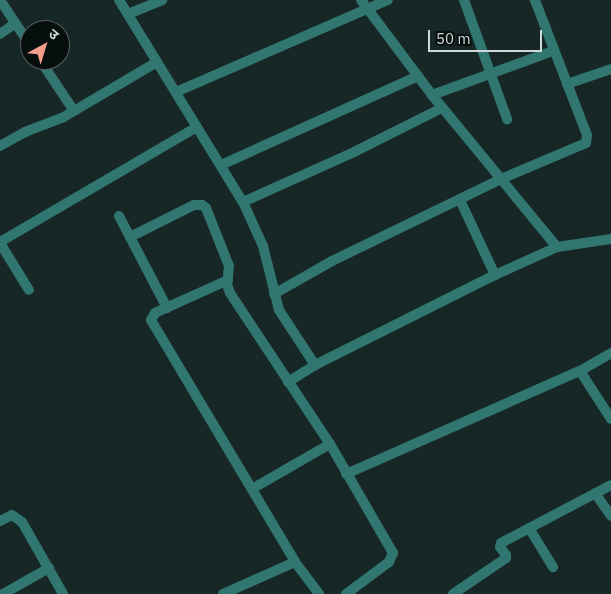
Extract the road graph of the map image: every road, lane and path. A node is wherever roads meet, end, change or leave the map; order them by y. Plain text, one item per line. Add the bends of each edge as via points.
1 (0, 0) edge
2 (119, 0) edge
3 (162, 0) edge
4 (361, 0) edge
5 (388, 0) edge
6 (464, 0) edge
7 (535, 0) edge
8 (368, 10) junction
9 (128, 14) junction
10 (16, 23) junction
11 (20, 29) edge
12 (0, 34) edge
13 (553, 51) junction
14 (157, 62) junction
15 (611, 69) edge
16 (47, 70) edge
17 (491, 74) junction
18 (418, 76) junction
19 (566, 84) junction
20 (176, 92) junction
21 (432, 95) junction
22 (442, 108) junction
23 (74, 111) junction
24 (507, 119) dead end
25 (197, 127) junction
26 (0, 146) edge
27 (221, 165) junction
28 (501, 179) junction
29 (460, 200) junction
30 (243, 202) junction
31 (120, 216) dead end
32 (130, 237) junction
33 (611, 239) edge
34 (0, 242) edge
35 (558, 247) junction
36 (495, 275) junction
37 (228, 280) junction
38 (29, 290) dead end
39 (274, 294) junction
40 (167, 308) junction
41 (611, 353) edge
42 (315, 365) junction
43 (580, 371) junction
44 (288, 382) junction
45 (611, 419) edge
46 (330, 444) junction
47 (346, 474) junction
48 (611, 485) edge
49 (252, 489) junction
50 (595, 493) junction
51 (611, 516) edge
52 (0, 522) edge
53 (529, 528) junction
54 (296, 562) junction
55 (49, 568) junction
56 (553, 568) dead end
57 (467, 590) edge
58 (3, 594) edge
59 (64, 594) edge
60 (223, 594) edge
61 (319, 594) edge
62 (346, 594) edge
63 (453, 594) edge

1 - 10 street
2 - 9 street
3 - 9 street
4 - 8 street
5 - 8 street
6 - 17 street
7 - 13 street
8 - 18 street
8 - 20 street
9 - 14 street
10 - 11 street
10 - 12 street
13 - 17 street
13 - 19 street
14 - 20 street
14 - 23 street
15 - 19 street
16 - 23 street
17 - 21 street
17 - 24 street
18 - 21 street
18 - 27 street
19 - 28 street via 587,135 586,144
20 - 25 street
21 - 22 street
22 - 28 street
22 - 30 street
23 - 26 street
25 - 27 street
25 - 34 street
27 - 30 street
28 - 29 street
28 - 35 street
29 - 36 street
29 - 39 street via 332,261
30 - 39 street via 263,246
31 - 32 street
32 - 37 street via 202,204 229,266
32 - 40 street
33 - 35 street
34 - 38 street
35 - 36 street
36 - 42 street
37 - 40 street
37 - 44 street via 230,293
39 - 42 street via 284,321
40 - 49 street via 153,315 151,320
41 - 43 street
42 - 44 street
43 - 45 street
43 - 47 street
44 - 46 street
46 - 47 street
46 - 49 street
47 - 62 street via 393,553 389,562
48 - 50 street
49 - 54 street
50 - 51 street
50 - 53 street
52 - 55 street via 12,515 19,518
53 - 56 street
53 - 57 street via 501,543 506,558
54 - 60 street
54 - 61 street
55 - 58 street
55 - 59 street
57 - 63 street

